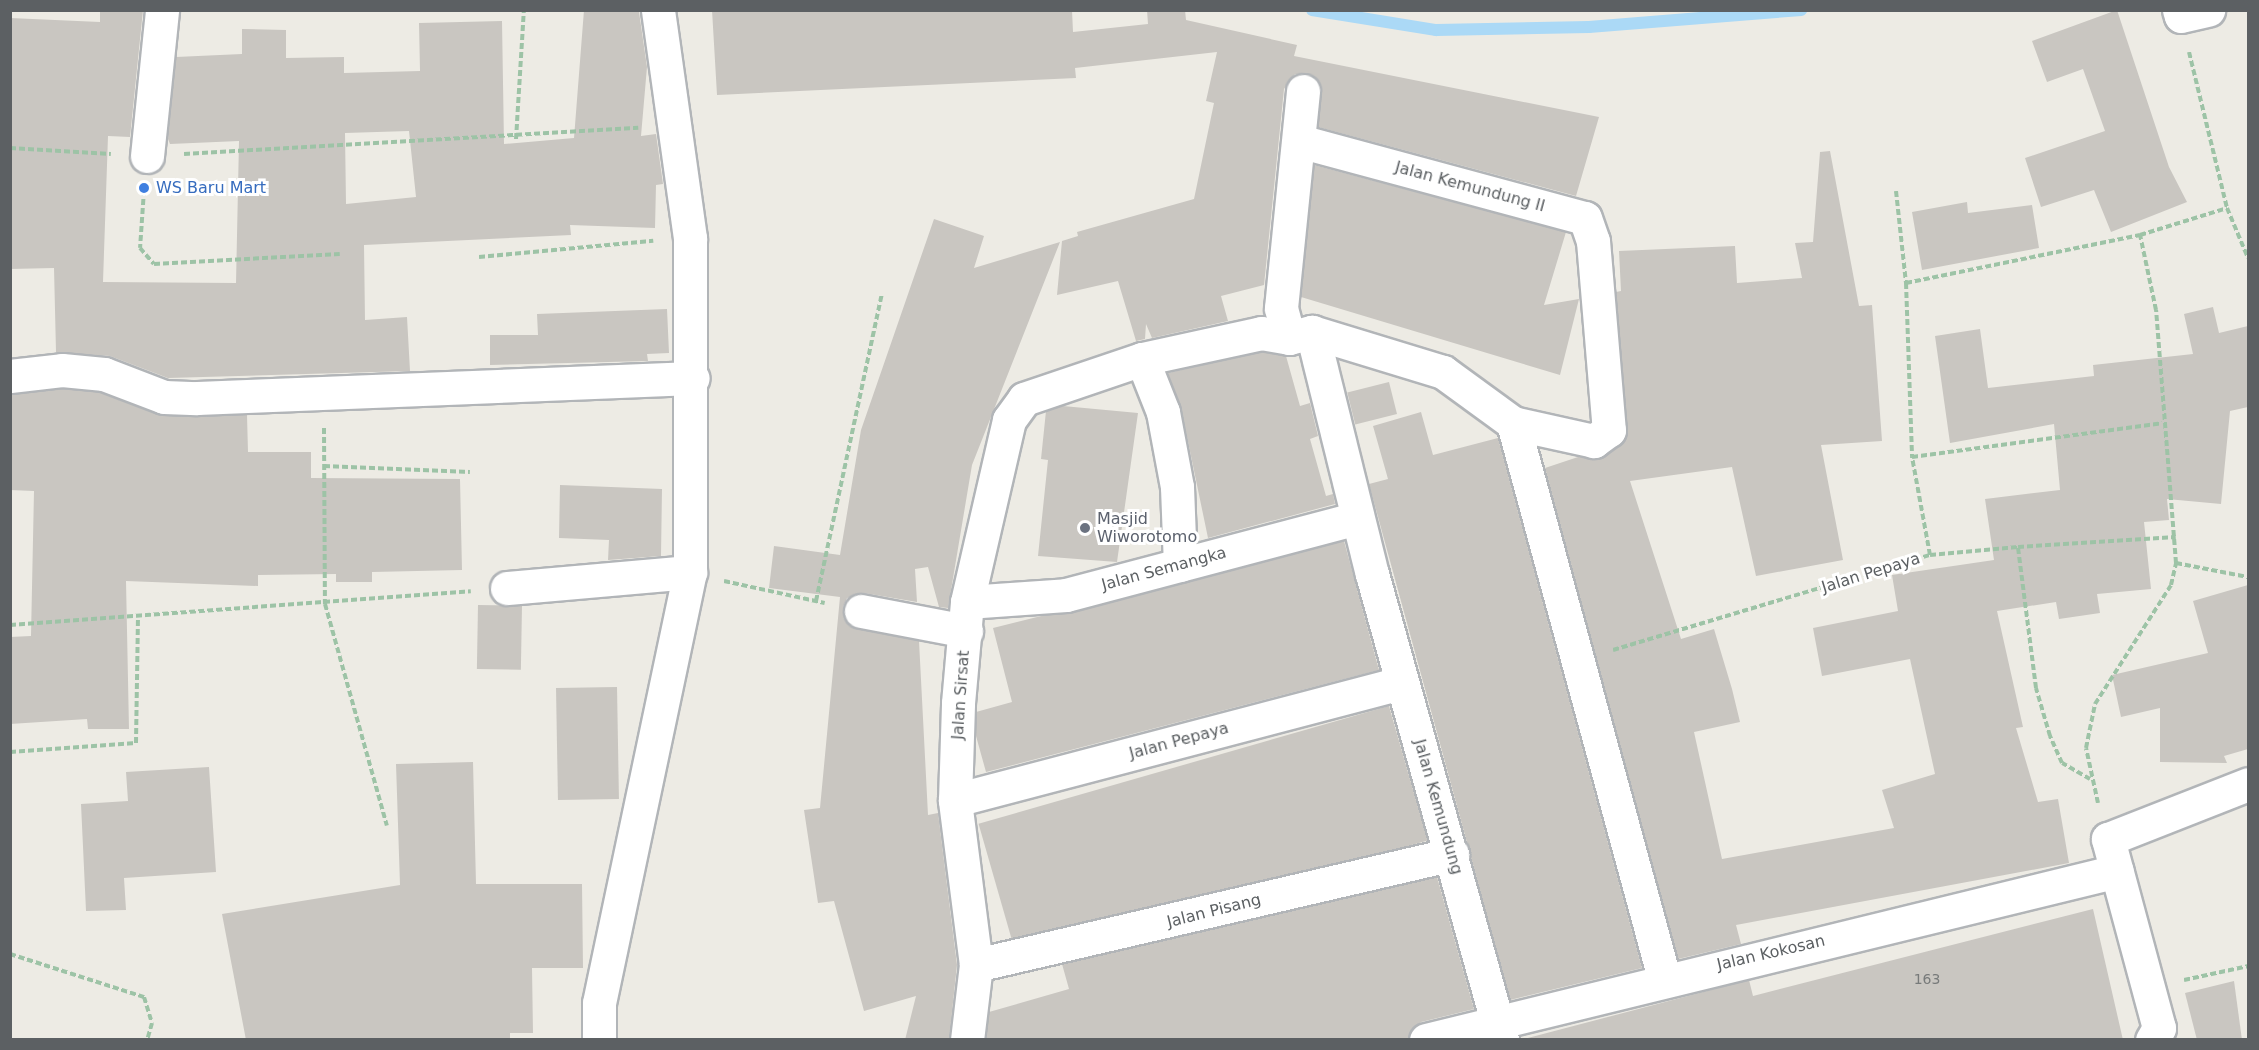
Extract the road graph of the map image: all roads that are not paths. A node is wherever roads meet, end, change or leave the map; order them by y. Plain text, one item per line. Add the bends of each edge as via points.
1 (162, 10) edge
2 (658, 10) edge
3 (1303, 91) dead end
4 (1299, 141) junction
5 (147, 156) road end
6 (1301, 335) junction
7 (1142, 359) junction
8 (10, 376) edge
9 (693, 378) junction
10 (1513, 423) junction
11 (1357, 518) junction
12 (1180, 565) junction
13 (690, 572) junction
14 (507, 588) road end
15 (861, 611) road end
16 (967, 617) junction
17 (1402, 682) junction
18 (2248, 784) edge
19 (955, 800) junction
20 (1452, 854) junction
21 (2117, 871) junction
22 (976, 965) junction
23 (1664, 978) junction
24 (1499, 1030) edge
25 (599, 1040) edge
26 (967, 1040) edge
27 (1426, 1040) edge
28 (2152, 1040) edge

1 - 5 street
2 - 9 street via 690,238
3 - 4 street, Jalan Kemundung
4 - 6 street, Jalan Kemundung via 1281,308
4 - 10 street, Jalan Kemundung II via 1585,218 1593,241 1609,430 1593,441
6 - 7 street, Jalan Sirsat via 1262,333
6 - 10 street, Jalan Sirsat via 1443,372
6 - 11 street, Jalan Kemundung
7 - 12 street via 1163,412 1178,487
7 - 16 street, Jalan Sirsat via 1024,399 1009,420
8 - 9 street via 62,370 104,374 164,397
9 - 13 street
10 - 23 street
11 - 12 street, Jalan Semangka
11 - 17 street, Jalan Kemundung
12 - 16 street, Jalan Semangka
13 - 14 street
13 - 25 street via 599,1003
15 - 16 street, Jalan Semangka
16 - 19 street, Jalan Sirsat
17 - 19 street, Jalan Pepaya
17 - 20 street, Jalan Kemundung
18 - 21 street via 2108,839
19 - 22 street, Jalan Sirsat
20 - 22 street, Jalan Pisang
20 - 24 street, Jalan Kemundung
21 - 23 street, Jalan Kokosan
21 - 28 street via 2159,1028
22 - 26 street, Jalan Sirsat
23 - 24 street, Jalan Kokosan
24 - 27 street, Jalan Kokosan

